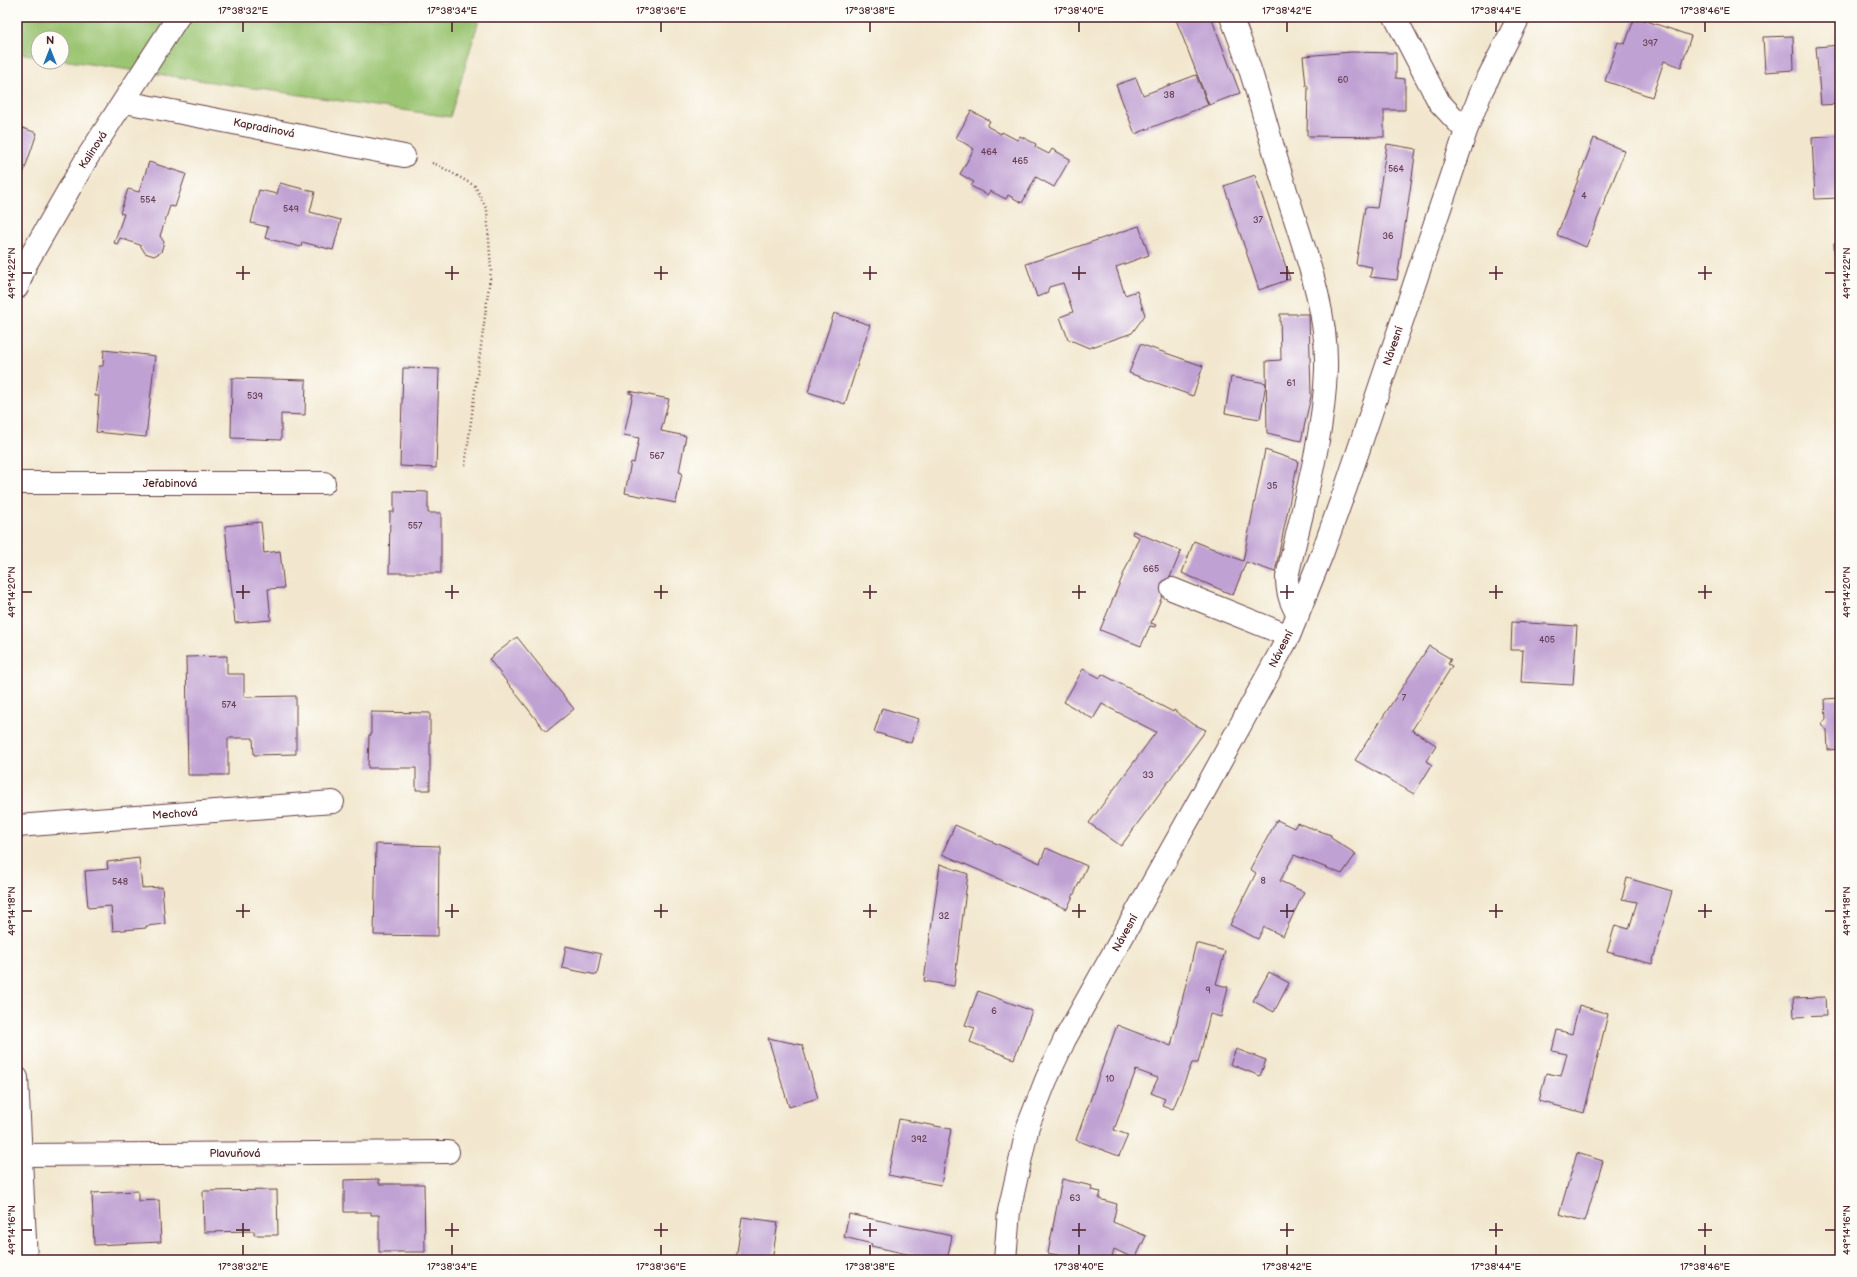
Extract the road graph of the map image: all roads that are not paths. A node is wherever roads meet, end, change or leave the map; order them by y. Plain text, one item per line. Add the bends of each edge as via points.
1 (178, 17) edge
2 (1231, 17) edge
3 (1395, 17) edge
4 (1519, 17) edge
5 (125, 102) junction
6 (1466, 131) junction
7 (404, 156) road end
8 (17, 288) edge
9 (17, 483) edge
10 (324, 483) dead end
11 (1172, 589) dead end
12 (1298, 615) junction
13 (1289, 636) junction
14 (333, 802) dead end
15 (17, 826) edge
16 (17, 1078) edge
17 (448, 1152) dead end
18 (21, 1155) junction
19 (26, 1260) edge
20 (1005, 1260) edge

1 - 5 street, Kalinová
2 - 12 street via 1250,69 1315,287 1324,334 1326,368 1322,415 1287,577 1290,603
3 - 6 street via 1439,102
4 - 6 street, Návesní via 1482,90
5 - 7 street, Kapradinová
5 - 8 street, Kalinová via 87,158 26,264
6 - 12 street, Návesní via 1346,487
9 - 10 street, Jeřabinová
11 - 13 street
12 - 13 street, Návesní
13 - 20 street, Návesní via 1065,1038 1028,1126 1009,1211
14 - 15 street, Mechová
16 - 18 street
17 - 18 street, Plavuňová
18 - 19 street

